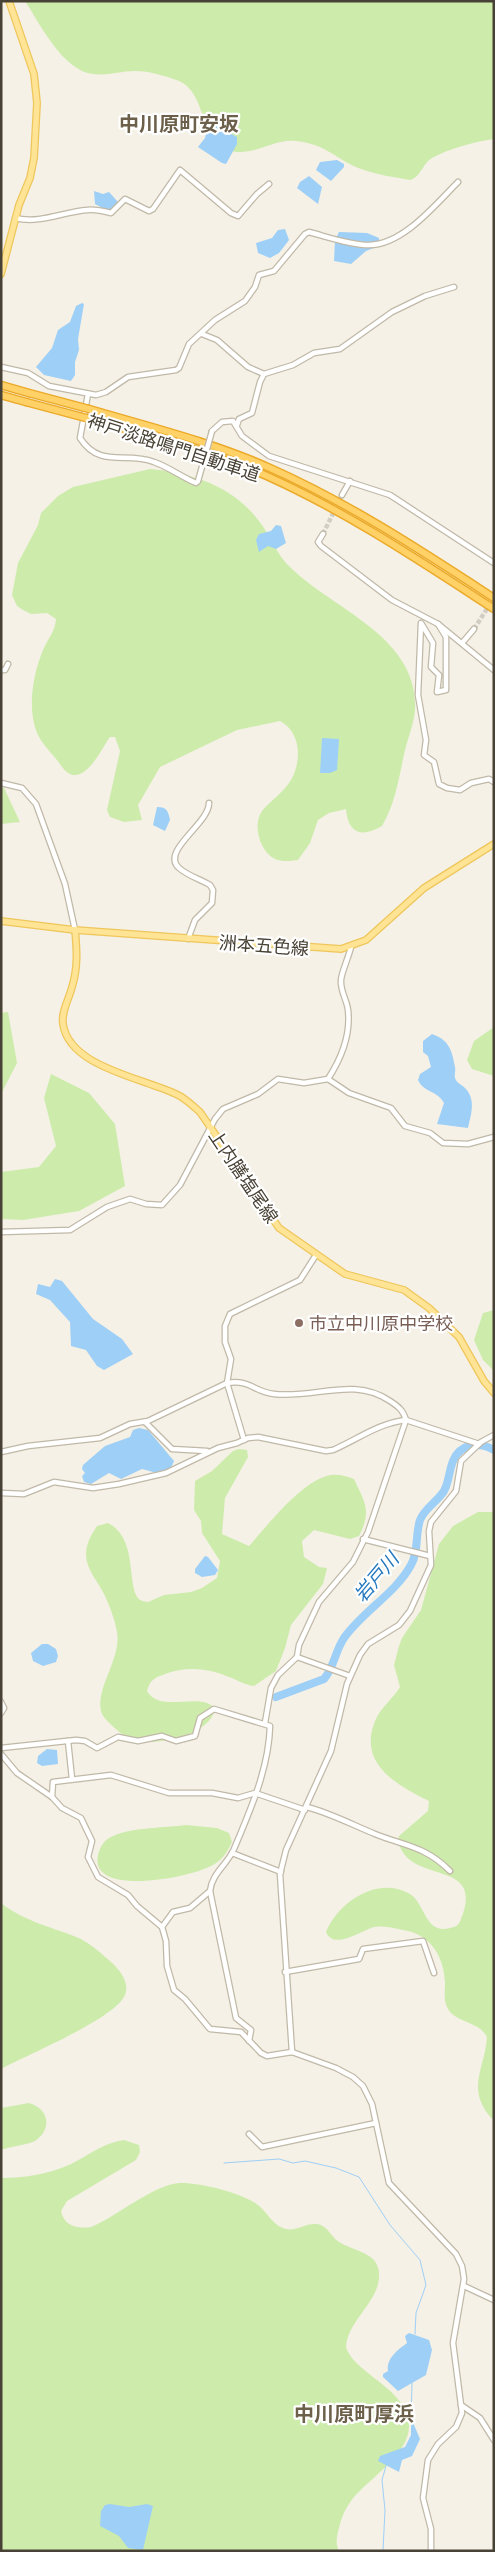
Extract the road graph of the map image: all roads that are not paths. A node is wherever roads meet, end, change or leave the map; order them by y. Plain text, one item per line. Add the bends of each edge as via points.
1 (9, 1) edge
2 (458, 182) dead end
3 (269, 184) dead end
4 (16, 218) junction
5 (1, 274) edge
6 (454, 286) dead end
7 (202, 334) junction
8 (1, 367) edge
9 (264, 374) junction
10 (1, 385) edge
11 (88, 394) junction
12 (1, 395) edge
13 (236, 425) junction
14 (350, 481) junction
15 (342, 496) tunnel mouth
16 (323, 534) tunnel mouth
17 (494, 563) edge
18 (494, 598) edge
19 (494, 609) edge
20 (438, 624) junction
21 (474, 629) tunnel mouth
22 (463, 642) junction
23 (8, 664) dead end
24 (1, 670) edge
25 (494, 670) edge
26 (494, 782) edge
27 (1, 783) edge
28 (209, 803) dead end
29 (494, 844) edge
30 (1, 921) edge
31 (75, 930) junction
32 (188, 939) junction
33 (351, 947) junction
34 (328, 1080) junction
35 (211, 1128) junction
36 (494, 1137) edge
37 (1, 1232) edge
38 (316, 1255) junction
39 (227, 1383) junction
40 (494, 1393) edge
41 (406, 1420) junction
42 (145, 1422) junction
43 (494, 1435) edge
44 (244, 1440) junction
45 (479, 1444) junction
46 (211, 1451) junction
47 (1, 1452) edge
48 (1, 1493) edge
49 (363, 1539) junction
50 (430, 1556) junction
51 (297, 1657) junction
52 (350, 1676) junction
53 (1, 1702) edge
54 (1, 1713) edge
55 (265, 1724) junction
56 (68, 1742) junction
57 (1, 1748) edge
58 (1, 1754) edge
59 (72, 1779) junction
60 (255, 1793) junction
61 (52, 1798) junction
62 (306, 1809) junction
63 (232, 1853) junction
64 (450, 1871) dead end
65 (281, 1872) junction
66 (210, 1892) junction
67 (162, 1927) junction
68 (285, 1972) junction
69 (434, 1973) dead end
70 (249, 2041) junction
71 (292, 2052) junction
72 (376, 2123) junction
73 (249, 2134) dead end
74 (464, 2286) junction
75 (494, 2300) edge
76 (461, 2404) junction
77 (494, 2440) edge
78 (431, 2551) edge

1 - 4 main road via 34,74 37,103 31,172
2 - 7 street via 427,213 387,242 370,245 309,232 305,234 274,271 259,275 252,293 245,300 223,314
3 - 4 street via 238,216 180,170 149,211 125,199 111,213 88,209 44,219
4 - 5 main road
6 - 9 street via 392,312 340,348 314,353 293,365
7 - 9 street via 217,340 248,367
7 - 11 street via 189,344 176,370 128,377 106,392
8 - 11 street via 28,373 49,386
9 - 13 street via 252,413 239,419
10 - 18 highway, 神戸淡路鳴門自動車道, bridge via 199,442 270,468 362,516
11 - 13 street, bridge via 80,438 83,443 105,457 133,456 152,461 196,483 212,431 222,422 233,421
12 - 19 highway, 神戸淡路鳴門自動車道, bridge via 197,450 267,477 359,524
13 - 14 street via 242,436 269,456
14 - 15 street
14 - 17 street via 390,495
16 - 20 street via 318,542 321,546 392,600
20 - 22 street
20 - 26 street via 446,637 446,690 437,692 439,675 430,667 433,643 422,623 418,695 426,740 424,755 434,762 438,784 448,788 460,790 471,783
21 - 22 street
22 - 25 street
23 - 24 street via 5,670
27 - 31 street via 22,788 36,804 65,884
28 - 32 street via 208,814 183,841 175,858 179,868 210,885 213,890 212,903 195,920
29 - 33 main road, 洲本五色線 via 424,888 376,933
30 - 31 main road, 洲本五色線
31 - 32 main road, 洲本五色線
31 - 35 main road, 上内膳塩尾線 via 76,972 62,1021 68,1042 98,1063 184,1098 200,1112
32 - 33 main road, 洲本五色線 via 325,949
33 - 34 street via 341,979 348,1010 348,1034
34 - 35 street via 278,1079 258,1094 223,1108
34 - 36 street via 349,1093 391,1108 405,1126 430,1133 443,1143 468,1144
35 - 37 street via 180,1185 162,1205 130,1199 107,1207 70,1230
35 - 38 main road, 上内膳塩尾線 via 280,1228
38 - 39 street via 300,1280 230,1314 225,1326 225,1342 231,1359
38 - 40 main road, 上内膳塩尾線 via 345,1274 404,1290 429,1308 458,1337
39 - 41 street via 240,1381 273,1394 299,1395 357,1388 379,1393 402,1409
39 - 42 street
39 - 44 street
41 - 44 street via 376,1427 326,1451 258,1437
41 - 45 street
41 - 49 street
42 - 46 street via 172,1449
42 - 47 street via 130,1424 90,1441 28,1446
43 - 45 street
44 - 46 street
45 - 50 street via 461,1462 456,1491 431,1522 428,1531
46 - 48 street via 166,1473 106,1487 54,1482 24,1494
49 - 50 street
49 - 51 street via 353,1562 320,1602 299,1645
50 - 52 street via 428,1574 410,1611 399,1625 368,1644
51 - 52 street
51 - 55 street via 278,1675 271,1688
52 - 62 street via 331,1751
53 - 54 street via 4,1708
55 - 56 street via 214,1709 200,1718 195,1736 186,1740 176,1741 162,1736 138,1741 118,1737 97,1748 82,1740
55 - 60 street via 270,1726 270,1738
56 - 57 street
56 - 59 street
58 - 61 street via 12,1769
59 - 60 street via 111,1775 169,1793 212,1793 238,1798
59 - 61 street via 53,1782
60 - 62 street
60 - 63 street
61 - 67 street via 62,1808 81,1818 92,1841 88,1857 98,1878 128,1895
62 - 64 street via 420,1848
62 - 65 street via 286,1850
63 - 65 street
63 - 66 street via 212,1878
65 - 68 street
66 - 67 street via 190,1908 174,1912
66 - 70 street via 236,2018 251,2030
67 - 70 street via 174,1990 185,1998 210,2029 241,2032
68 - 69 street via 359,1960 362,1949 423,1941
68 - 71 street
70 - 71 street via 257,2051 267,2056
71 - 72 street via 353,2077 369,2097
72 - 73 street via 262,2147
72 - 74 street via 389,2184 456,2254 464,2271
74 - 75 street
74 - 76 street via 454,2343
76 - 77 street via 480,2418
76 - 78 street via 462,2413 456,2428 438,2444 428,2460 423,2498 431,2529

